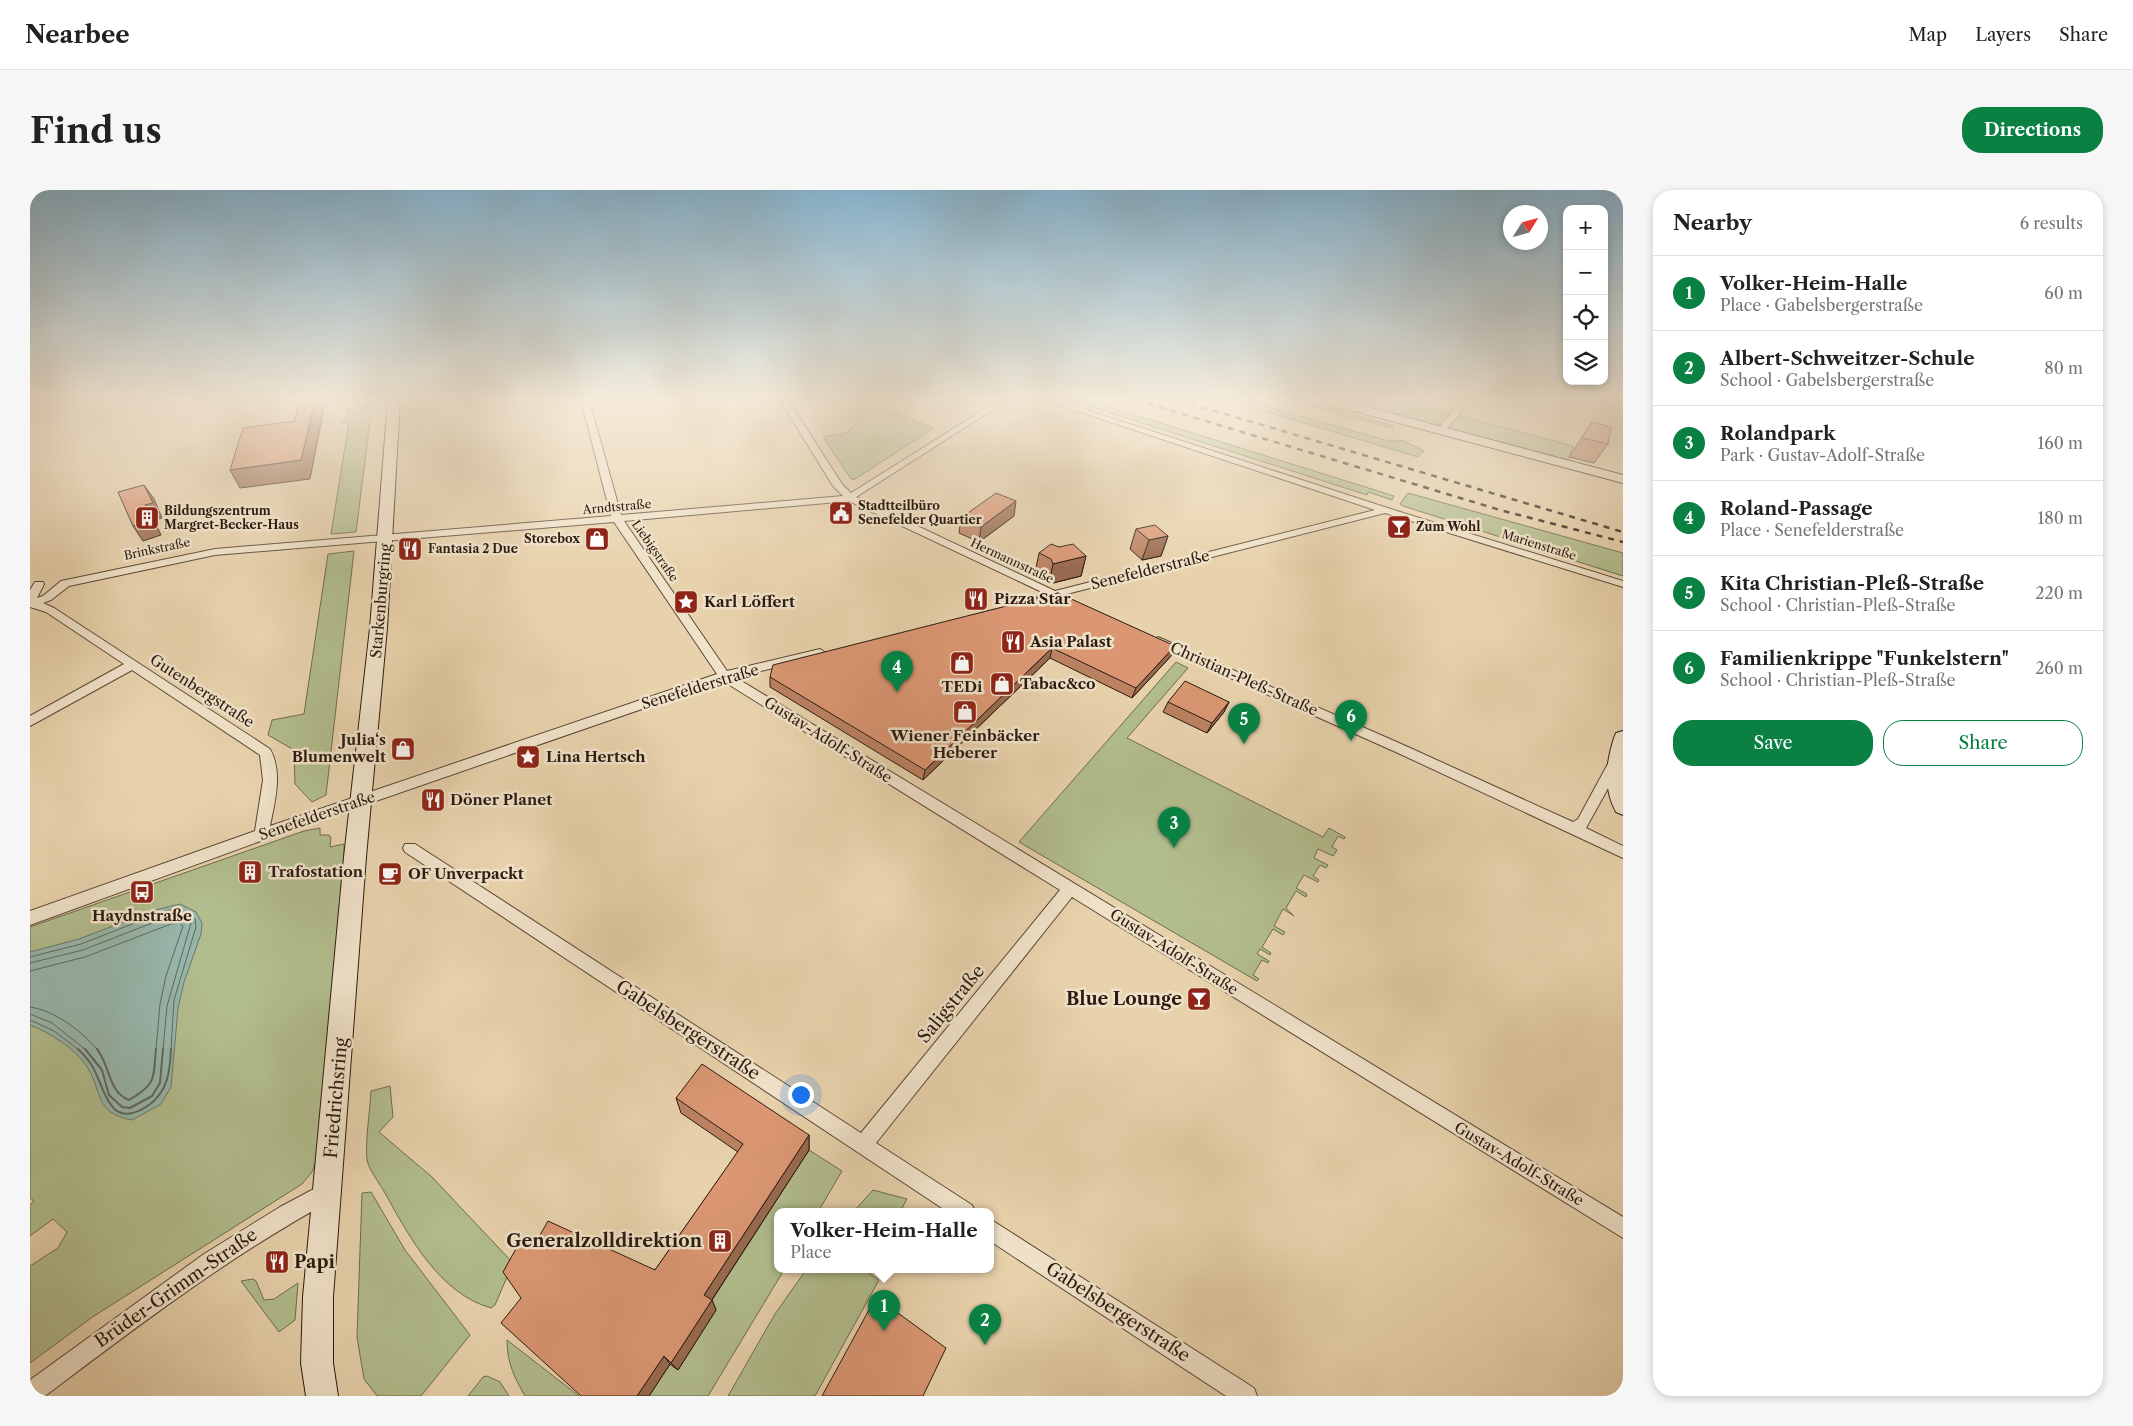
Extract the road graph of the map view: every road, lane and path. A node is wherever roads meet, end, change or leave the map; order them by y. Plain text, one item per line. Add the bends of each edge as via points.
1 (391, 456) edge
2 (600, 456) edge
3 (819, 456) edge
4 (916, 456) edge
5 (1221, 456) edge
6 (1537, 456) edge
7 (1623, 479) edge
8 (850, 498) junction
9 (1387, 510) junction
10 (616, 519) junction
11 (386, 540) junction
12 (65, 583) junction
13 (34, 584) edge
14 (1623, 584) edge
15 (1055, 594) junction
16 (1027, 601) edge
17 (1072, 602) edge
18 (31, 603) edge
19 (48, 604) junction
20 (1148, 636) edge
21 (829, 651) edge
22 (132, 665) junction
23 (724, 676) junction
24 (30, 722) edge
25 (1623, 738) edge
26 (1616, 763) junction
27 (363, 801) junction
28 (1623, 807) edge
29 (1574, 829) junction
30 (262, 835) junction
31 (410, 848) dead end
32 (1623, 852) edge
33 (1070, 888) junction
34 (30, 918) edge
35 (863, 1145) junction
36 (328, 1192) junction
37 (959, 1208) edge
38 (1623, 1228) edge
39 (994, 1232) edge
40 (30, 1394) edge
41 (322, 1396) edge
42 (1246, 1396) edge

1 - 11 street, Starkenburgring
2 - 10 street, Liebigstraße
3 - 8 street, Hermannstraße via 838,486
4 - 8 street
5 - 9 street, Marienstraße
6 - 7 street
8 - 10 street, Arndtstraße via 834,502
8 - 15 street, Hermannstraße
9 - 14 street, Marienstraße
9 - 15 street, Senefelderstraße
10 - 11 street, Arndtstraße
10 - 23 street, Liebigstraße
11 - 12 street, Brinkstraße via 204,554
11 - 27 street, Starkenburgring
12 - 13 street
12 - 19 street, Brinkstraße
13 - 18 street
15 - 16 street, Senefelderstraße
15 - 17 street
18 - 19 street, Brinkstraße
19 - 22 street, Gutenbergstraße
20 - 29 street, Christian-Pleß-Straße
21 - 23 street, Senefelderstraße
22 - 24 street
22 - 30 street, Gutenbergstraße via 270,758
23 - 27 street, Senefelderstraße
23 - 33 street, Gustav-Adolf-Straße
25 - 26 street
26 - 28 street via 1615,780
26 - 29 street via 1583,823
27 - 30 street, Senefelderstraße
27 - 36 street, Friedrichsring via 355,857
29 - 32 street, Christian-Pleß-Straße
30 - 34 street, Senefelderstraße
31 - 35 street, Gabelsbergerstraße
33 - 35 street, Saligstraße
33 - 38 street, Gustav-Adolf-Straße
35 - 37 street, Gabelsbergerstraße
36 - 40 street, Brüder-Grimm-Straße via 236,1243
36 - 41 street, Friedrichsring via 318,1297 317,1363
39 - 42 street, Gabelsbergerstraße

